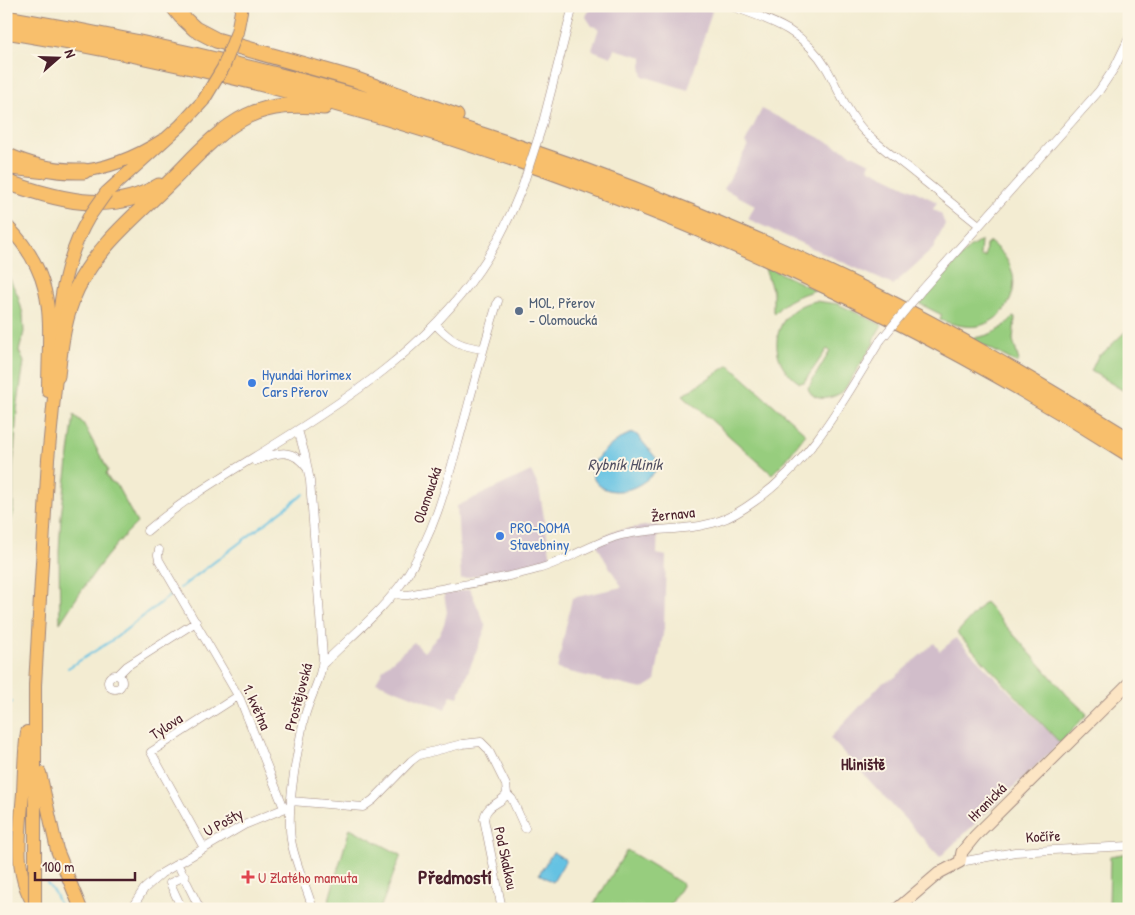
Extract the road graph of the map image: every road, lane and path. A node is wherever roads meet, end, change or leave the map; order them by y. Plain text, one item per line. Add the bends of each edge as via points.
1 (173, 6) edge
2 (242, 6) edge
3 (574, 6) edge
4 (730, 6) edge
5 (6, 18) edge
6 (6, 31) edge
7 (1129, 38) edge
8 (371, 112) junction
9 (163, 140) junction
10 (6, 155) edge
11 (549, 157) junction
12 (192, 159) junction
13 (6, 168) edge
14 (84, 171) junction
15 (6, 182) edge
16 (6, 225) edge
17 (979, 225) junction
18 (498, 301) dead end
19 (435, 324) junction
20 (483, 349) junction
21 (57, 376) junction
22 (298, 430) junction
23 (1129, 440) edge
24 (1129, 454) edge
25 (48, 459) junction
26 (239, 467) junction
27 (308, 470) junction
28 (147, 531) dead end
29 (159, 550) dead end
30 (394, 593) junction
31 (196, 622) junction
32 (322, 665) junction
33 (118, 676) dead end
34 (1129, 682) edge
35 (35, 685) junction
36 (238, 696) junction
37 (34, 743) junction
38 (507, 794) junction
39 (288, 805) junction
40 (525, 828) dead end
41 (1129, 846) edge
42 (204, 848) junction
43 (960, 862) junction
44 (178, 863) junction
45 (185, 876) junction
46 (36, 909) edge
47 (81, 909) edge
48 (131, 909) edge
49 (182, 909) edge
50 (200, 909) edge
51 (313, 909) edge
52 (502, 909) edge
53 (897, 909) edge

1 - 11 highway via 195,29 216,40 354,78 469,121
2 - 9 main road, bridge via 237,32 223,68 203,100
3 - 19 street, bridge via 542,126 509,220 463,294
4 - 17 street via 765,18 798,36 822,61 849,111 865,132
5 - 11 highway via 198,54 302,80 442,121
6 - 8 highway via 193,66
7 - 17 street, Žernava via 1106,83
8 - 12 highway via 300,104 266,109 229,127
8 - 24 highway via 586,185 796,273 988,371
9 - 14 main road via 124,161
9 - 21 main road, bridge via 106,193 89,217 73,250 63,282
10 - 14 highway via 42,168
11 - 23 highway via 743,233 866,291 992,358
12 - 15 highway via 150,191 130,200 110,203 73,200
12 - 21 highway via 117,233 82,279 65,319
13 - 14 main road
16 - 25 main road via 34,262 49,305
17 - 30 street, Žernava, bridge via 880,341 802,458 765,494 735,514 705,524 639,531 609,539 527,572 408,594
18 - 20 street, Olomoucká
19 - 20 street via 455,342
19 - 22 street via 386,369
20 - 30 street, Olomoucká via 446,490 418,556
21 - 25 main road
22 - 26 street
22 - 27 street, Prostějovská
25 - 35 main road
26 - 27 street via 282,453 298,459
26 - 28 street
27 - 32 street, Prostějovská
29 - 31 street, 1. května via 159,560
30 - 32 street, Olomoucká
31 - 33 street via 125,667
31 - 36 street, 1. května
32 - 39 street, Prostějovská via 305,718
34 - 43 main road, Hranická via 975,836 962,852
35 - 37 main road
35 - 46 main road via 26,739 19,850 23,881
36 - 39 street, 1. května
36 - 42 street, Tylova via 151,752
37 - 46 main road, bridge
37 - 47 main road via 57,850
38 - 39 street, Pod Skalkou via 506,785 488,749 478,741 419,755 363,807
38 - 40 street, Pod Skalkou
38 - 52 street, Pod Skalkou via 487,809 484,819
39 - 42 street, U Pošty via 241,826
39 - 51 street, Prostějovská via 293,849
41 - 43 street, Kočíře via 1032,850
42 - 44 street, U Pošty
43 - 53 main road via 938,873
44 - 45 street
44 - 48 street, U Pošty via 152,880
45 - 49 street via 170,883
45 - 50 street

